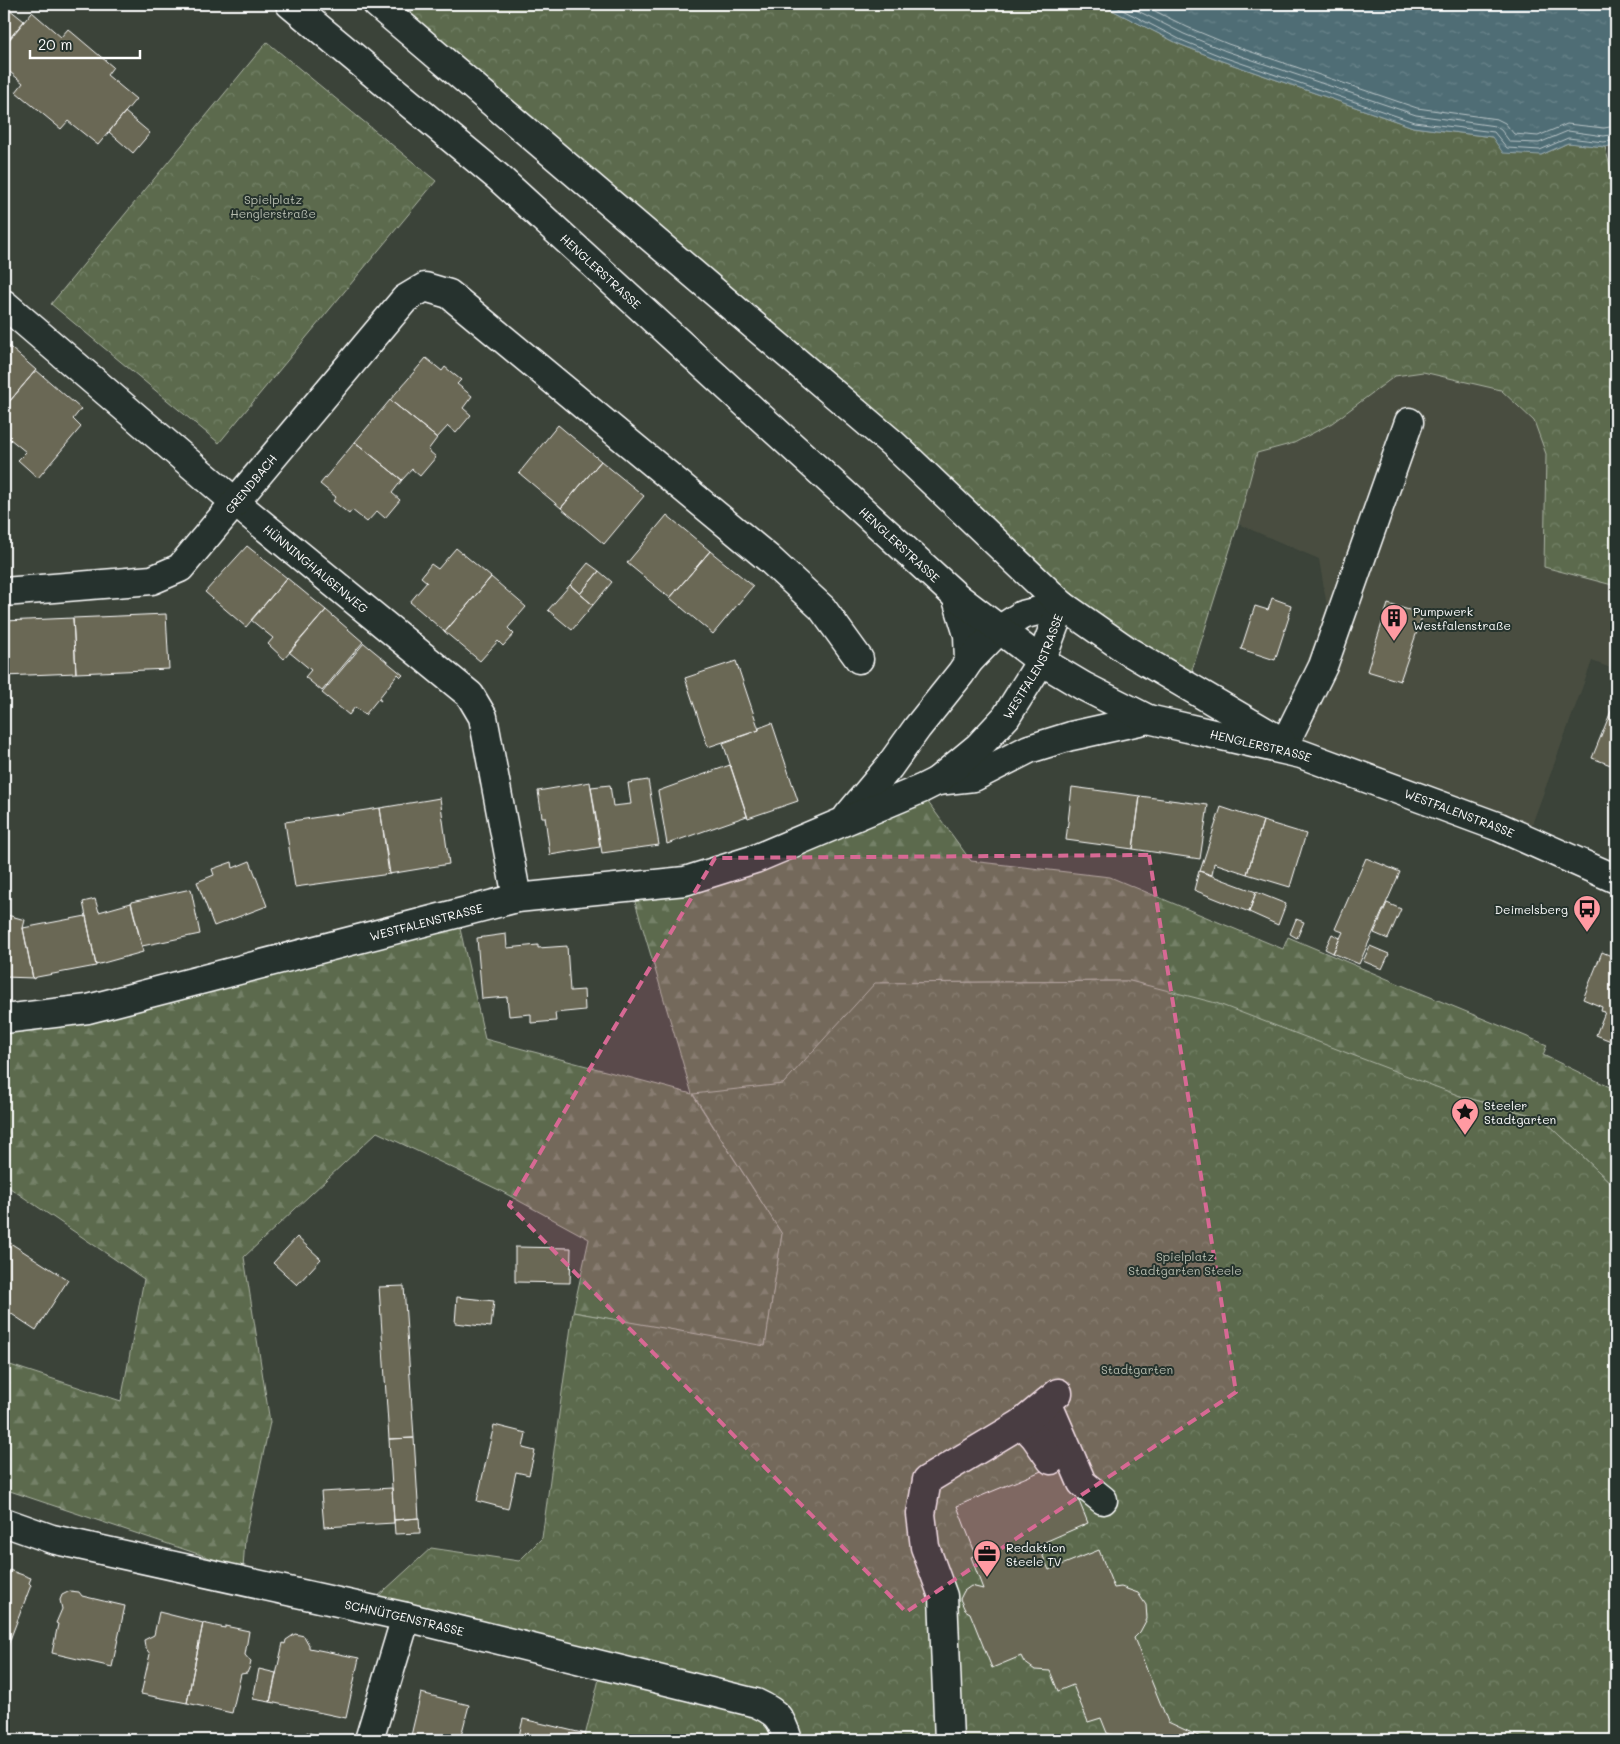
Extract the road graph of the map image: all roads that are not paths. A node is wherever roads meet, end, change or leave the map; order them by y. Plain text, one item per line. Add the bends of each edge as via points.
1 (290, 4) edge
2 (377, 4) edge
3 (4, 304) edge
4 (1409, 422) dead end
5 (236, 503) junction
6 (4, 592) edge
7 (956, 596) junction
8 (1062, 605) junction
9 (1000, 630) junction
10 (859, 660) dead end
11 (1041, 660) junction
12 (968, 661) junction
13 (1148, 719) junction
14 (1293, 749) junction
15 (937, 781) junction
16 (845, 820) junction
17 (1616, 879) edge
18 (517, 898) junction
19 (4, 1019) edge
20 (1022, 1423) junction
21 (1051, 1460) dead end
22 (1102, 1500) dead end
23 (4, 1522) edge
24 (406, 1617) junction
25 (369, 1740) edge
26 (788, 1740) edge
27 (949, 1740) edge

1 - 7 street, HENGLERSTRASSE via 498,177
2 - 8 street, HENGLERSTRASSE via 893,444
3 - 5 street, HÜNNINGHAUSENWEG
4 - 14 street
5 - 6 street, GRENDBACH via 180,568 152,580
5 - 10 street, GRENDBACH via 405,299 425,287 449,294 768,558 822,608
5 - 18 street, HÜNNINGHAUSENWEG via 470,695 483,717
7 - 9 street, HENGLERSTRASSE
7 - 12 street via 968,635
8 - 9 street, WESTFALENSTRASSE via 1022,615
8 - 11 street, WESTFALENSTRASSE
8 - 14 street, HENGLERSTRASSE via 1128,651
9 - 11 street, HENGLERSTRASSE
9 - 12 street, WESTFALENSTRASSE
11 - 13 street, HENGLERSTRASSE
11 - 15 street, WESTFALENSTRASSE via 1006,718 978,747
12 - 16 street, WESTFALENSTRASSE via 890,767
13 - 14 street, HENGLERSTRASSE
13 - 15 street, WESTFALENSTRASSE via 1029,749 974,777
14 - 17 street, WESTFALENSTRASSE via 1499,827
15 - 16 street, WESTFALENSTRASSE
16 - 18 street, WESTFALENSTRASSE via 755,858 686,881
18 - 19 street, WESTFALENSTRASSE via 88,1009
20 - 21 street
20 - 22 street via 1053,1398 1082,1483
20 - 27 street via 927,1480 921,1514 925,1547 943,1596
23 - 24 street, SCHNÜTGENSTRASSE via 52,1538
24 - 25 street
24 - 26 street, SCHNÜTGENSTRASSE via 756,1703 772,1710 783,1724

